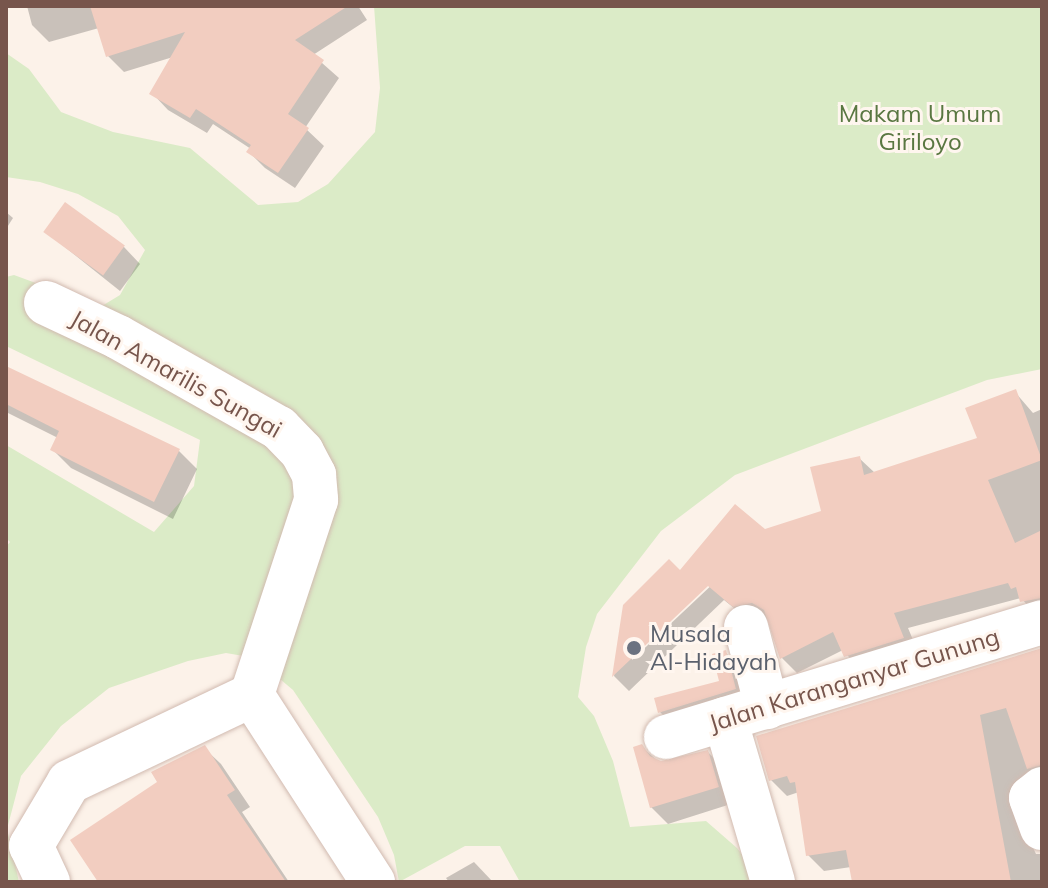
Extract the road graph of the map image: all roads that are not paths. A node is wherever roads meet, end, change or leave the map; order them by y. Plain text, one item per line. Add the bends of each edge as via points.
1 (46, 303) dead end
2 (1042, 622) edge
3 (746, 627) dead end
4 (252, 695) junction
5 (767, 707) junction
6 (725, 719) junction
7 (666, 737) dead end
8 (1042, 789) edge
9 (1042, 828) edge
10 (48, 882) edge
11 (373, 882) edge
12 (773, 882) edge

1 - 4 street, Jalan Amarilis Sungai via 118,337 279,428 302,452 314,475 316,500
2 - 5 street, Jalan Karanganyar Gunung
3 - 5 street
4 - 10 street via 69,782 31,846
4 - 11 street
5 - 6 street, Jalan Karanganyar Gunung
6 - 7 street, Jalan Karanganyar Gunung
6 - 12 street
8 - 9 street via 1031,798

